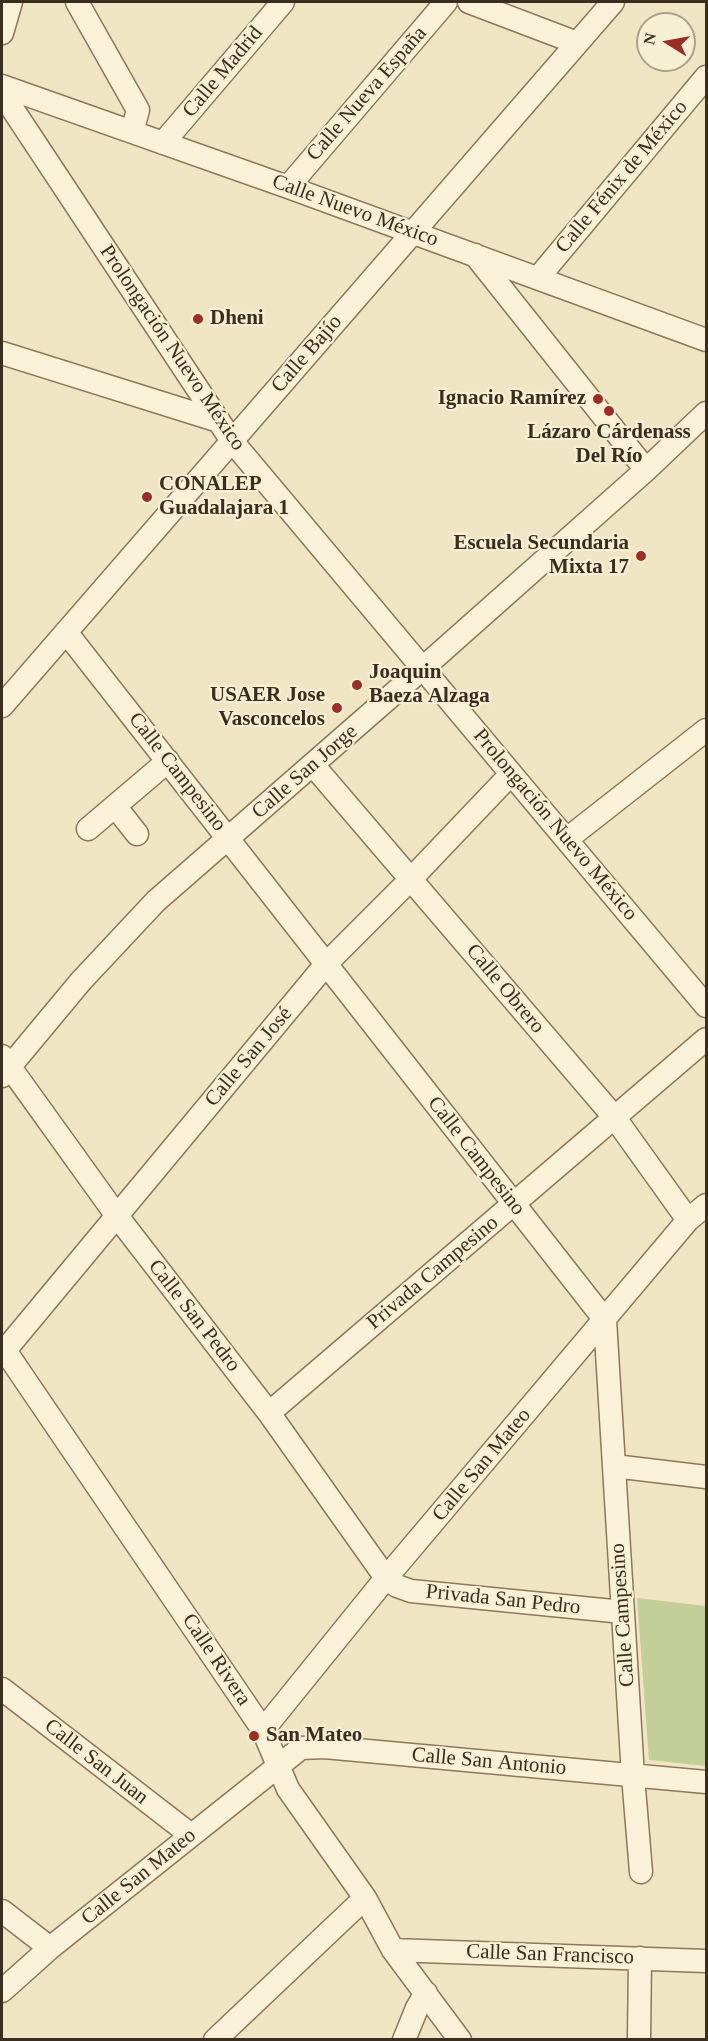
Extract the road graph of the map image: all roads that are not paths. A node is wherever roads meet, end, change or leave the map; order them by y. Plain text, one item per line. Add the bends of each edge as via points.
1 (11, 2) edge
2 (77, 2) edge
3 (283, 2) edge
4 (446, 2) edge
5 (469, 2) edge
6 (613, 2) edge
7 (2, 33) edge
8 (577, 43) junction
9 (706, 77) edge
10 (2, 86) edge
11 (2, 93) edge
12 (132, 132) junction
13 (163, 143) junction
14 (288, 187) junction
15 (413, 232) junction
16 (475, 255) junction
17 (538, 278) junction
18 (706, 340) edge
19 (2, 353) edge
20 (706, 413) edge
21 (219, 421) junction
22 (232, 441) junction
23 (646, 470) junction
24 (66, 632) junction
25 (423, 668) junction
26 (2, 706) edge
27 (706, 730) edge
28 (168, 761) junction
29 (314, 765) junction
30 (511, 774) junction
31 (115, 806) junction
32 (88, 829) dead end
33 (137, 834) dead end
34 (229, 838) junction
35 (567, 839) junction
36 (411, 879) junction
37 (327, 963) junction
38 (706, 1006) edge
39 (706, 1039) edge
40 (4, 1066) edge
41 (615, 1118) junction
42 (514, 1204) junction
43 (706, 1205) edge
44 (117, 1216) junction
45 (688, 1221) junction
46 (605, 1320) junction
47 (3, 1350) edge
48 (268, 1413) junction
49 (614, 1466) junction
50 (706, 1477) edge
51 (386, 1578) junction
52 (623, 1612) junction
53 (2, 1689) edge
54 (263, 1730) junction
55 (278, 1766) junction
56 (633, 1776) junction
57 (706, 1782) edge
58 (191, 1835) junction
59 (641, 1872) dead end
60 (365, 1898) junction
61 (2, 1911) edge
62 (50, 1948) junction
63 (393, 1950) junction
64 (640, 1958) junction
65 (706, 1961) edge
66 (2, 1991) edge
67 (426, 1993) junction
68 (215, 2040) edge
69 (404, 2040) edge
70 (460, 2040) edge
71 (639, 2040) edge

1 - 7 street
2 - 12 street via 138,110
3 - 13 street, Calle Madrid
4 - 14 street, Calle Nueva España
5 - 8 street
6 - 8 street, Calle Bajío
8 - 15 street, Calle Bajío
9 - 17 street, Calle Fénix de México
10 - 12 street, Calle Nuevo México
11 - 21 street, Prolongación Nuevo México
12 - 13 street, Calle Nuevo México
13 - 14 street, Calle Nuevo México
14 - 15 street, Calle Nuevo México
15 - 16 street, Calle Nuevo México
15 - 22 street, Calle Bajío
16 - 17 street, Calle Nuevo México
16 - 23 street
17 - 18 street, Calle Nuevo México
19 - 21 street
20 - 23 street, Calle San Jorge
21 - 22 street, Prolongación Nuevo México
22 - 24 street, Calle Bajío
22 - 25 street, Prolongación Nuevo México
23 - 25 street, Calle San Jorge
24 - 26 street, Calle Bajío
24 - 28 street, Calle Campesino
25 - 29 street, Calle San Jorge
25 - 30 street, Prolongación Nuevo México
27 - 35 street
28 - 31 street
28 - 34 street, Calle Campesino
29 - 34 street, Calle San Jorge
29 - 36 street, Calle Obrero
30 - 35 street, Prolongación Nuevo México
30 - 36 street, Calle San José
31 - 32 street
31 - 33 street
34 - 37 street, Calle Campesino
34 - 40 street, Calle San Jorge via 156,901
35 - 38 street, Prolongación Nuevo México
36 - 37 street, Calle San José
36 - 41 street, Calle Obrero
37 - 42 street, Calle Campesino
37 - 44 street, Calle San José
39 - 41 street, Privada Campesino
40 - 44 street, Calle San Pedro
41 - 42 street, Privada Campesino
41 - 45 street, Calle Obrero
42 - 46 street, Calle Campesino
42 - 48 street, Privada Campesino
43 - 45 street, Calle San Mateo
44 - 47 street, Calle San José
44 - 48 street, Calle San Pedro
45 - 46 street, Calle San Mateo
46 - 49 street, Calle Campesino
46 - 51 street, Calle San Mateo
47 - 54 street, Calle Rivera
48 - 51 street, Calle San Pedro
49 - 50 street
49 - 52 street, Calle Campesino
51 - 52 street, Privada San Pedro via 411,1591
51 - 54 street, Calle San Mateo
52 - 56 street, Calle Campesino
53 - 58 street, Calle San Juan
54 - 55 street, Calle Rivera
55 - 56 street, Calle San Antonio via 301,1748 324,1747
55 - 58 street, Calle San Mateo
55 - 60 street, Calle Rivera via 288,1789
56 - 57 street, Calle San Antonio
56 - 59 street, Calle Campesino
58 - 62 street, Calle San Mateo
60 - 63 street, Calle Rivera
60 - 68 street
61 - 62 street
62 - 66 street, Calle San Mateo
63 - 64 street, Calle San Francisco
63 - 67 street, Calle Rivera
64 - 65 street, Calle San Francisco
64 - 71 street
67 - 69 street
67 - 70 street, Calle Rivera

